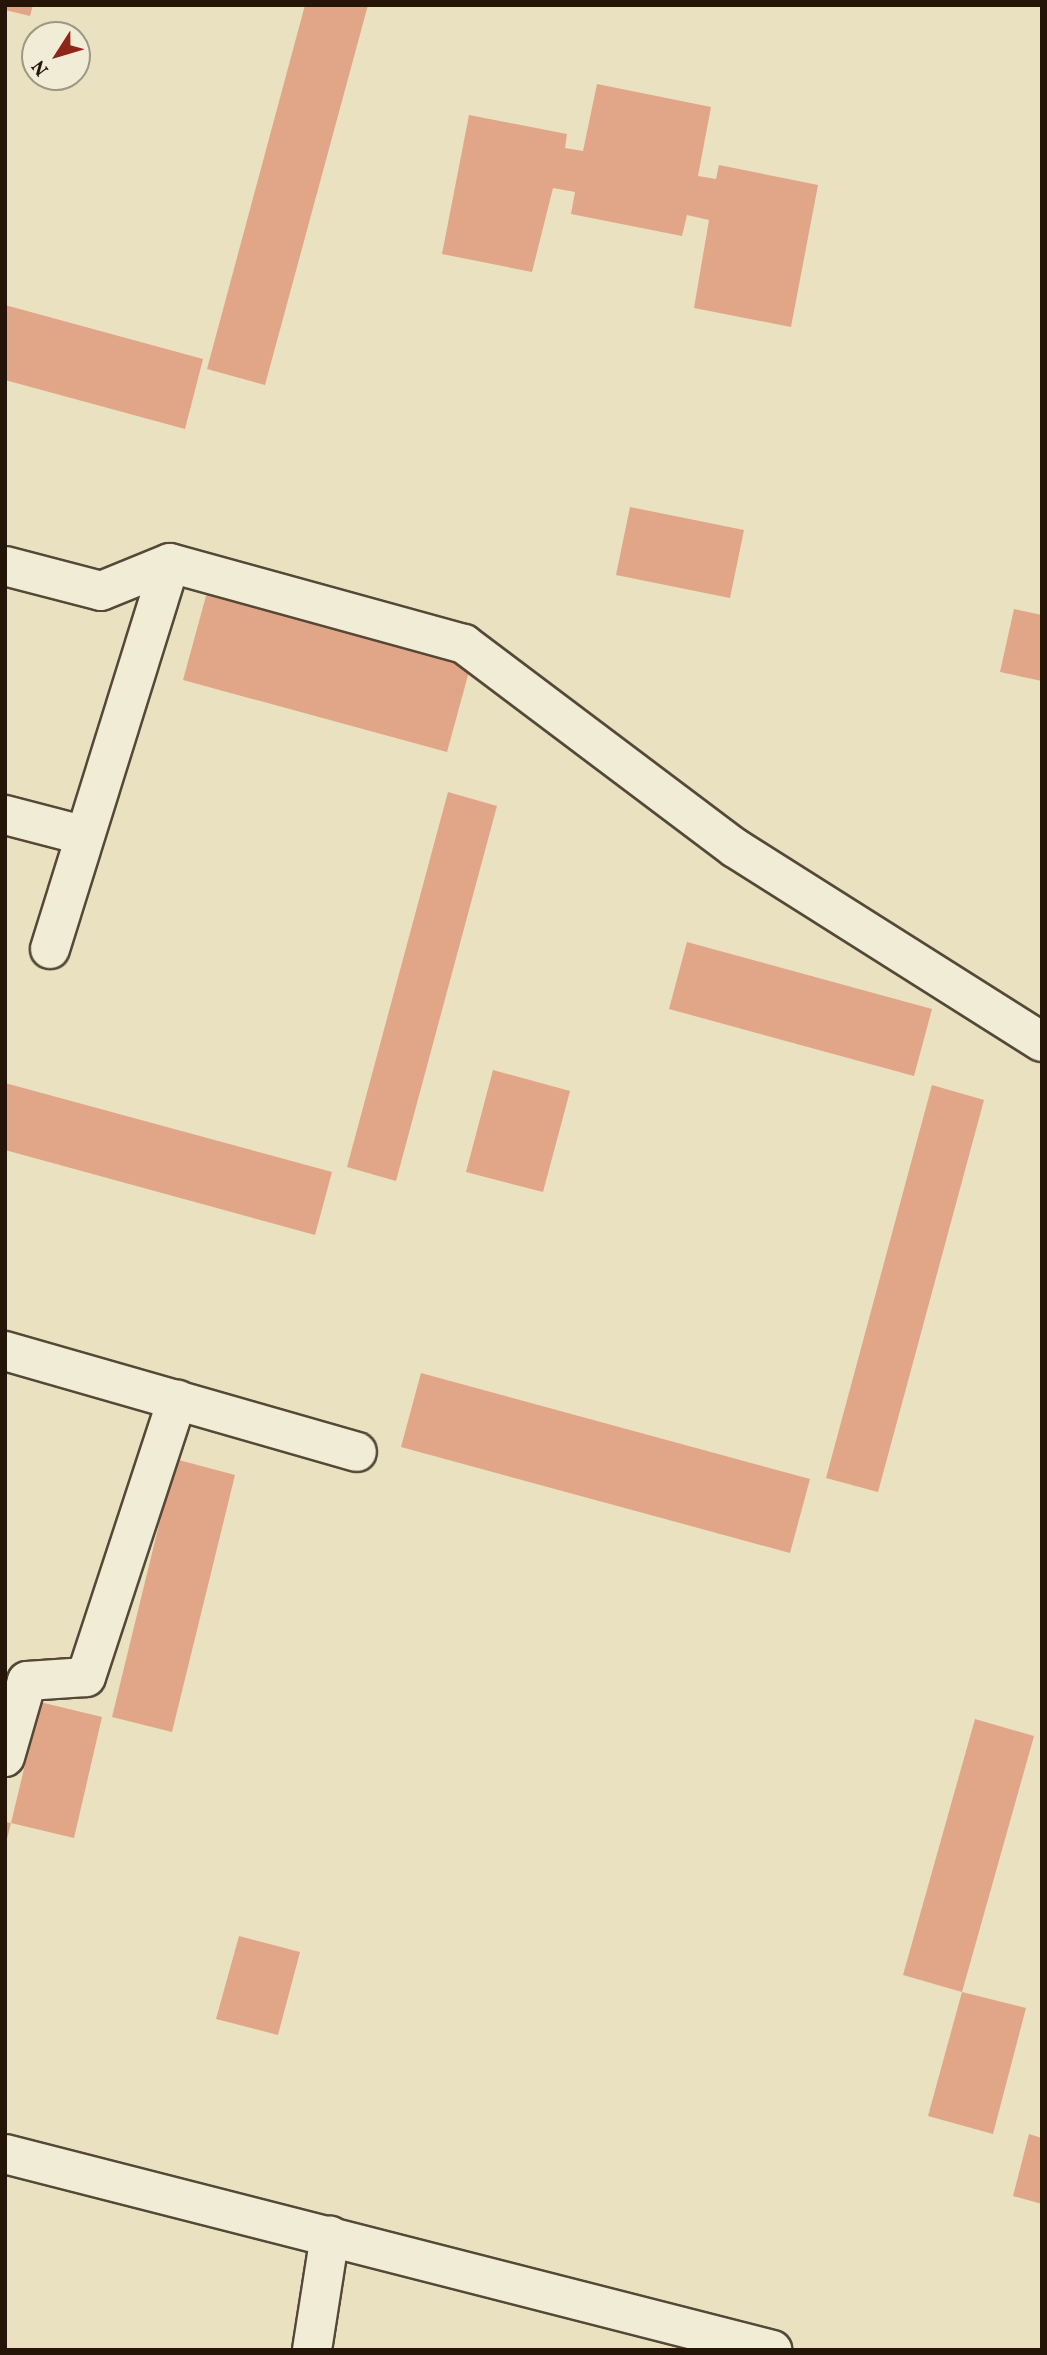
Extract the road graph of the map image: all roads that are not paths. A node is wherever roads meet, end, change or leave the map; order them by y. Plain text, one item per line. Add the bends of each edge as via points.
1 (170, 563) junction
2 (5, 566) edge
3 (5, 815) edge
4 (82, 835) junction
5 (50, 949) dead end
6 (1042, 1042) edge
7 (5, 1351) edge
8 (177, 1400) junction
9 (357, 1452) dead end
10 (5, 1757) edge
11 (5, 2154) edge
12 (330, 2235) junction
13 (312, 2350) edge
14 (772, 2350) edge

1 - 2 street via 102,592
1 - 4 street
1 - 6 street via 464,645 735,848
3 - 4 street
4 - 5 street
7 - 8 street
8 - 9 street
8 - 10 street via 86,1677 27,1681
11 - 12 street
12 - 13 street
12 - 14 street

